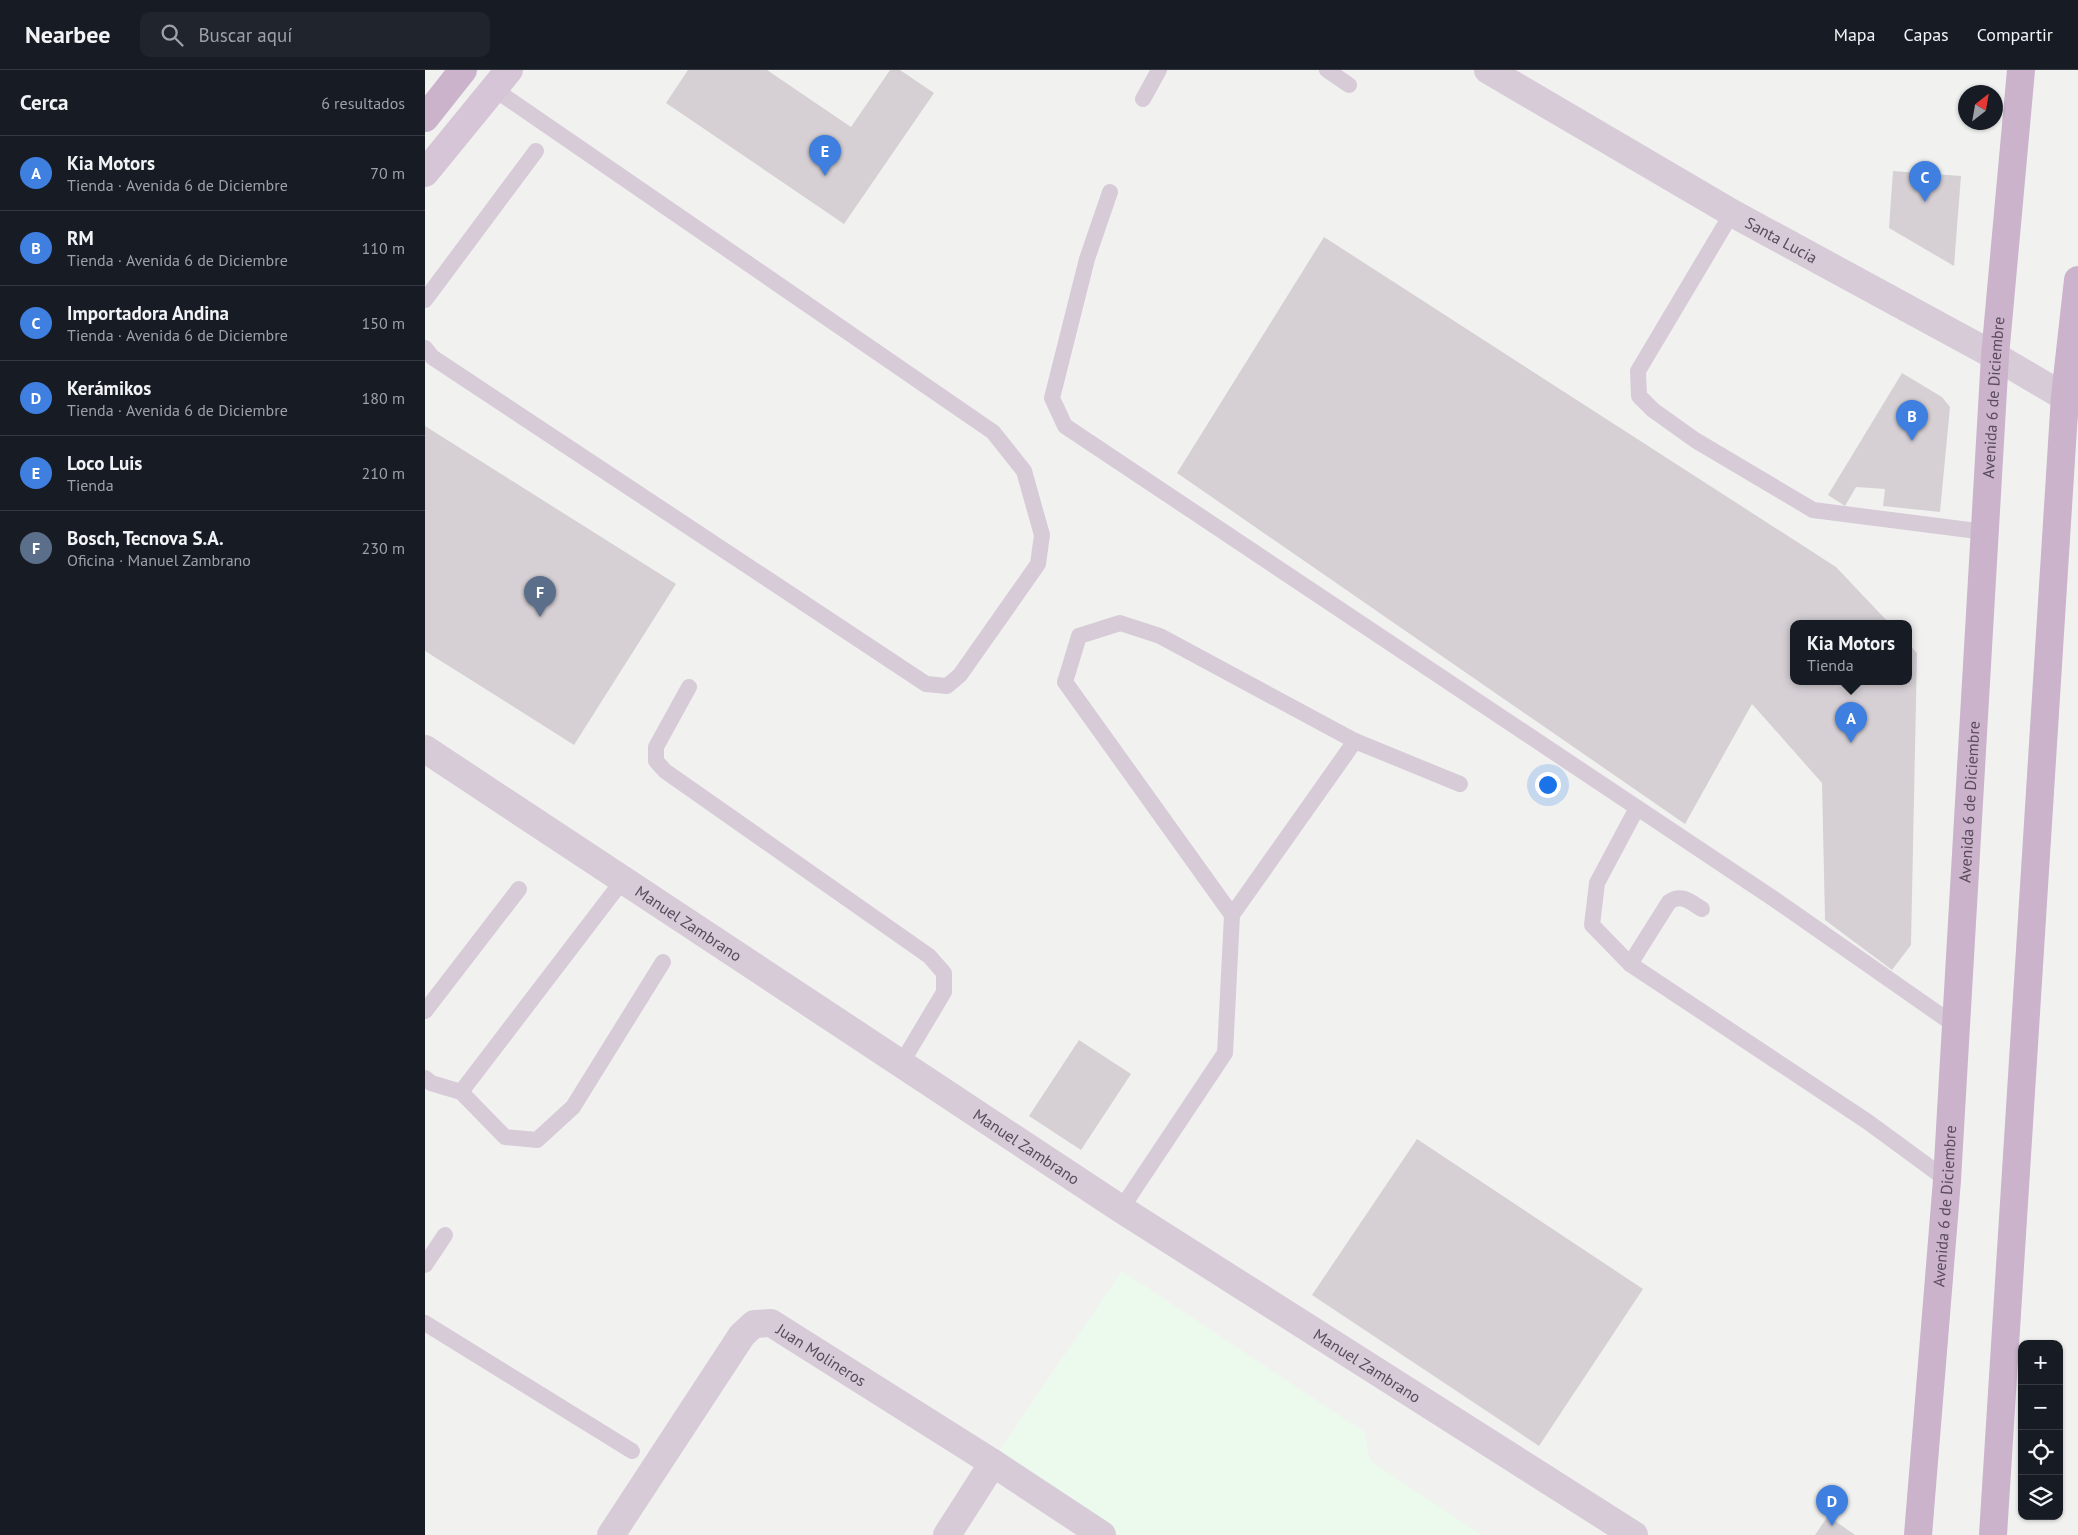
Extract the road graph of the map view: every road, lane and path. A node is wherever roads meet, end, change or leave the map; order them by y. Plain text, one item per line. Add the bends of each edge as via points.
1 (463, 70) edge
2 (1159, 70) edge
3 (1327, 70) edge
4 (1488, 70) edge
5 (2021, 70) edge
6 (502, 80) edge
7 (1349, 85) dead end
8 (1143, 98) dead end
9 (425, 118) edge
10 (536, 151) dead end
11 (425, 173) edge
12 (1111, 192) dead end
13 (1732, 213) junction
14 (2078, 280) edge
15 (425, 300) edge
16 (425, 348) edge
17 (1995, 356) junction
18 (2072, 400) edge
19 (1985, 532) junction
20 (689, 687) dead end
21 (1355, 741) junction
22 (425, 749) edge
23 (1460, 784) dead end
24 (1637, 808) junction
25 (623, 880) junction
26 (519, 889) dead end
27 (1702, 909) dead end
28 (1232, 915) junction
29 (663, 962) dead end
30 (1630, 964) junction
31 (425, 1011) edge
32 (1956, 1026) junction
33 (901, 1064) junction
34 (425, 1078) edge
35 (461, 1092) junction
36 (1947, 1180) junction
37 (1121, 1210) junction
38 (445, 1235) dead end
39 (425, 1265) edge
40 (425, 1323) edge
41 (632, 1451) dead end
42 (993, 1463) junction
43 (611, 1535) edge
44 (947, 1535) edge
45 (1102, 1535) edge
46 (1634, 1535) edge
47 (1919, 1535) edge
48 (1993, 1535) edge

1 - 9 main road
2 - 8 lane
3 - 7 lane
4 - 13 street, Santa Lucia
5 - 17 main road, Avenida 6 de Diciembre
6 - 11 main road
6 - 16 lane via 993,432 1024,471 1042,535 1038,564 960,675 947,686 926,684 432,357
10 - 15 lane
12 - 24 lane via 1087,259 1052,398 1065,426
13 - 17 street, Santa Lucia
13 - 19 lane via 1638,371 1639,396 1695,440 1813,510
14 - 18 main road
17 - 18 street, Santa Lucia
17 - 19 main road, Avenida 6 de Diciembre
18 - 48 main road
19 - 32 main road, Avenida 6 de Diciembre
20 - 33 lane via 656,747 656,761 665,771 929,956 944,973 944,992
21 - 23 lane
21 - 28 lane
21 - 28 lane via 1159,636 1120,623 1079,636 1065,682
22 - 25 street, Manuel Zambrano
24 - 30 lane via 1597,883 1592,925
24 - 32 lane
25 - 33 street, Manuel Zambrano
25 - 35 lane
26 - 31 lane
27 - 30 lane via 1683,897 1669,902
28 - 37 lane via 1225,1052
29 - 35 lane via 573,1107 537,1140 505,1136
30 - 36 lane via 1868,1122
32 - 36 main road, Avenida 6 de Diciembre
33 - 37 street, Manuel Zambrano
34 - 35 lane
36 - 47 main road, Avenida 6 de Diciembre
37 - 46 street, Manuel Zambrano
38 - 39 lane
40 - 41 lane
42 - 43 street, Juan Molineros via 771,1323 754,1324 742,1335
42 - 44 street
42 - 45 street, Juan Molineros

